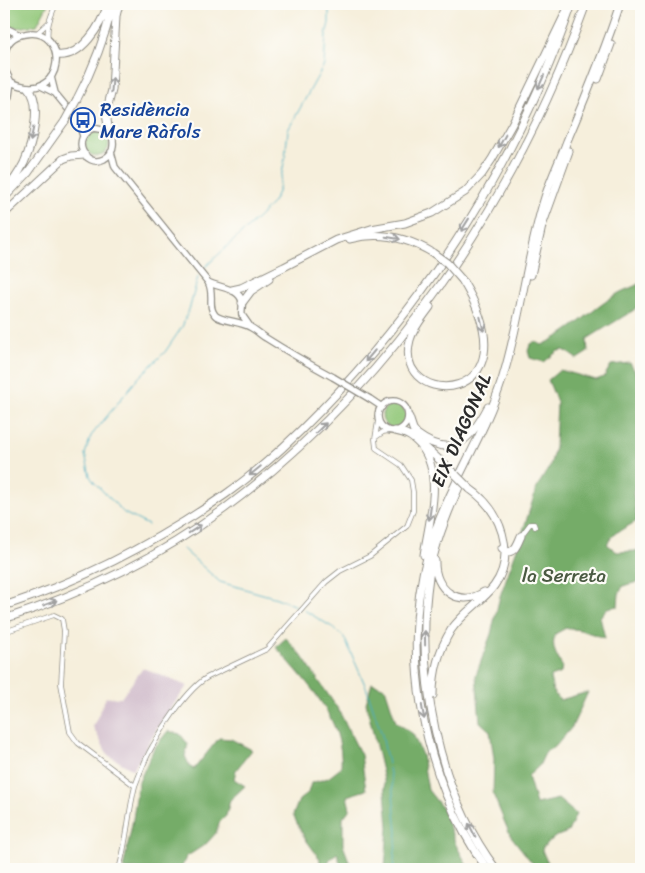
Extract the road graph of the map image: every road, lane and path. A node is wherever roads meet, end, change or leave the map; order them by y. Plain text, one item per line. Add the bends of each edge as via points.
1 (56, 4) edge
2 (108, 4) edge
3 (114, 4) edge
4 (119, 4) edge
5 (572, 4) edge
6 (586, 4) edge
7 (620, 4) edge
8 (625, 4) edge
9 (48, 23) junction
10 (4, 27) edge
11 (4, 31) edge
12 (36, 34) junction
13 (20, 35) junction
14 (48, 40) junction
15 (9, 42) junction
16 (4, 55) edge
17 (57, 55) junction
18 (4, 68) edge
19 (51, 77) junction
20 (12, 82) junction
21 (41, 86) junction
22 (25, 87) junction
23 (55, 93) junction
24 (9, 96) junction
25 (4, 107) edge
26 (78, 121) junction
27 (94, 128) junction
28 (109, 133) junction
29 (83, 136) junction
30 (111, 152) junction
31 (85, 155) junction
32 (102, 160) junction
33 (115, 166) junction
34 (507, 178) junction
35 (4, 192) edge
36 (4, 198) edge
37 (4, 214) edge
38 (208, 282) junction
39 (229, 289) junction
40 (212, 299) junction
41 (242, 307) junction
42 (230, 320) junction
43 (250, 326) junction
44 (501, 382) junction
45 (382, 406) junction
46 (409, 416) junction
47 (378, 421) junction
48 (392, 431) junction
49 (416, 436) junction
50 (374, 439) junction
51 (494, 518) junction
52 (535, 527) dead end
53 (441, 531) junction
54 (521, 536) junction
55 (514, 550) junction
56 (504, 551) junction
57 (501, 573) junction
58 (4, 606) edge
59 (417, 612) junction
60 (4, 618) edge
61 (4, 632) edge
62 (437, 733) junction
63 (135, 786) junction
64 (119, 869) edge
65 (487, 869) edge
66 (496, 869) edge

1 - 9 street
2 - 17 highway via 86,43 68,55
3 - 36 highway, bridge via 78,99 28,173
28 -> 4 highway via 106,113 112,90
5 -> 39 highway via 564,13 497,150 482,174 465,192 432,213 405,223 352,234 241,288
5 -> 58 highway via 528,111 468,221 403,315 335,396 260,466 180,524 96,570
6 - 34 highway via 553,86
7 - 44 highway, EIX DIAGONAL via 546,195 529,260 515,336
8 - 53 highway, EIX DIAGONAL via 542,226 510,370
9 - 12 street
9 - 14 street
10 - 13 street
11 - 15 street
12 - 13 street
12 - 14 street
13 - 15 street
14 - 17 street
15 - 16 street
17 - 19 street
18 - 20 street
19 - 21 street
19 - 23 street
20 - 22 street
20 - 24 street
21 - 22 street
21 - 23 street
22 - 24 street
22 -> 35 highway via 34,95 36,106 31,140 24,162
23 - 26 street
24 - 25 street
26 - 27 street
26 - 29 street
27 - 28 street
27 - 29 street
28 - 30 street via 114,144
29 - 31 street via 81,145
30 - 32 street
30 - 33 street
31 - 32 street via 93,160
31 - 37 highway via 63,159
32 - 33 street
33 - 38 street
41 -> 34 highway, bridge via 248,293 260,284 334,244 370,236 393,237 418,245 446,263 462,280 473,298 484,345 476,374 466,383 450,387 436,386 424,380 410,359 410,338 416,326 474,242
60 -> 34 highway via 68,596 148,557 224,510 284,462 340,409 402,336 462,254
38 - 39 street
38 - 40 street
39 - 40 street via 216,293
39 - 41 street via 240,296
40 - 42 street via 211,310 216,316
41 - 42 street
41 - 43 street via 242,317
42 - 43 street
43 - 45 street, bridge
44 - 49 highway via 468,437 450,446 439,446
44 - 59 highway, EIX DIAGONAL via 488,418 435,533
45 - 46 street via 390,401 398,402 405,406
45 - 47 street
46 - 48 street via 403,428
46 - 49 highway
47 - 48 street
47 - 50 street
48 - 49 highway
48 - 50 street via 381,432
49 - 51 highway, bridge via 485,502
49 -> 59 highway via 430,460 434,484
50 - 63 street via 377,449 401,465 412,480 414,498 410,521 404,530 370,556 333,575 267,649 198,683 151,748
51 - 53 highway via 499,542 498,570 488,588 473,597 451,594 438,580 435,564
51 - 54 highway via 503,528 507,540 515,541
51 - 56 highway
52 - 54 street via 530,524
62 -> 53 highway, EIX DIAGONAL via 428,686 425,634 429,576
54 - 55 highway
55 - 56 highway
55 - 57 highway
56 - 57 highway
57 - 62 highway via 489,591 457,622 440,653 433,694
59 -> 65 highway, EIX DIAGONAL via 424,719 438,773 456,817
61 - 63 street via 54,615 62,619 61,684 70,732 78,743
66 -> 62 highway, EIX DIAGONAL via 475,837 459,803
63 - 64 street

